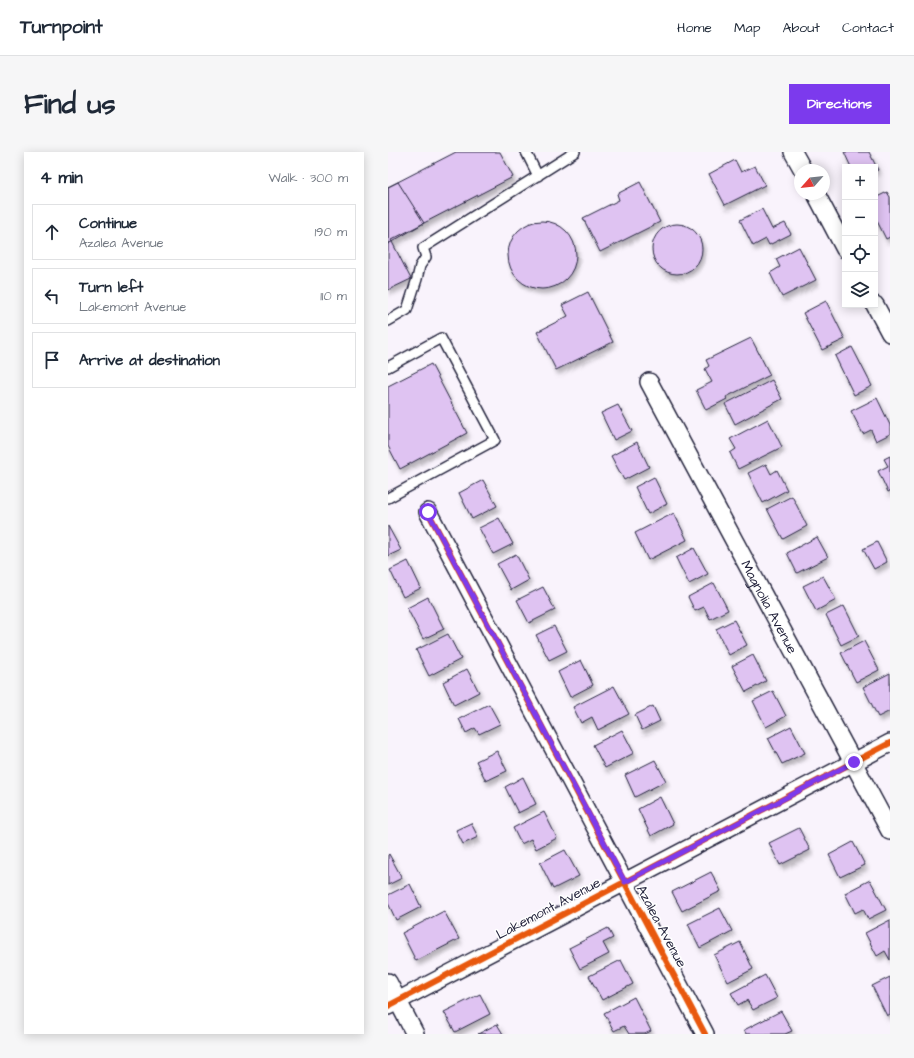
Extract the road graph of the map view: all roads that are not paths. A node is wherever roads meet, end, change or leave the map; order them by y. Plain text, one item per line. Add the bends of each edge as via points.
1 (526, 152) edge
2 (575, 152) edge
3 (793, 152) edge
4 (800, 164) edge
5 (538, 176) junction
6 (819, 200) edge
7 (842, 243) edge
8 (877, 308) edge
9 (388, 320) edge
10 (890, 333) edge
11 (388, 367) edge
12 (650, 382) dead end
13 (388, 498) edge
14 (428, 512) dead end
15 (890, 743) edge
16 (854, 762) junction
17 (890, 831) edge
18 (625, 882) junction
19 (388, 982) edge
20 (393, 1003) edge
21 (415, 1034) edge
22 (705, 1034) edge

1 - 5 lane
2 - 5 lane
3 - 4 street
5 - 9 lane via 423,248 426,257 420,266 407,310
6 - 7 street
8 - 10 street
11 - 13 lane via 441,338 495,440
12 - 16 street, Magnolia Avenue
14 - 18 street, Azalea Avenue
15 - 16 street, Lakemont Avenue
16 - 17 street, Magnolia Avenue
16 - 18 street, Lakemont Avenue
18 - 20 street, Lakemont Avenue
18 - 22 street, Azalea Avenue
19 - 20 street
20 - 21 street

